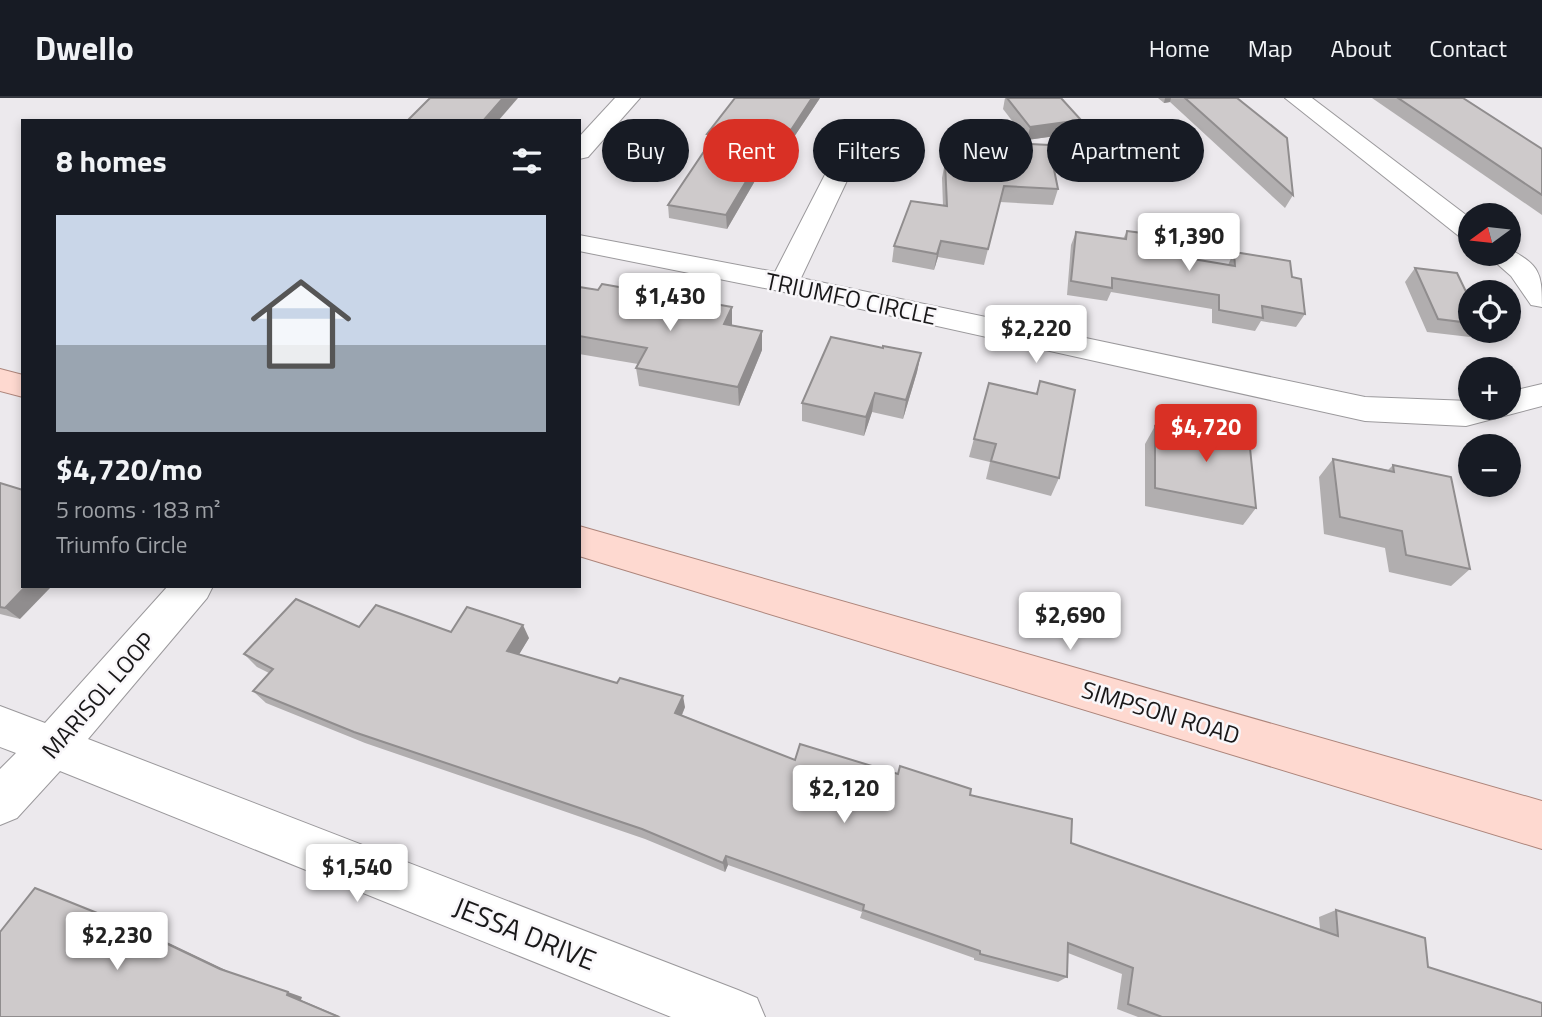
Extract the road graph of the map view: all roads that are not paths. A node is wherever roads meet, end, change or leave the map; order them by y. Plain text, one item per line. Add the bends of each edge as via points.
1 (628, 98) edge
2 (1297, 98) edge
3 (581, 150) edge
4 (833, 182) edge
5 (1458, 222) edge
6 (581, 243) edge
7 (1516, 266) edge
8 (784, 284) junction
9 (1542, 298) edge
10 (0, 380) edge
11 (21, 385) edge
12 (1542, 395) edge
13 (1521, 401) edge
14 (1458, 414) edge
15 (581, 542) edge
16 (191, 588) edge
17 (0, 726) edge
18 (54, 746) junction
19 (0, 802) edge
20 (1542, 825) edge
21 (738, 1017) edge

1 - 3 street
2 - 5 street
4 - 8 street
6 - 8 street, TRIUMFO CIRCLE
7 - 9 street
8 - 14 street, TRIUMFO CIRCLE via 1365,409
10 - 11 main road
12 - 13 street
15 - 20 main road, SIMPSON ROAD
16 - 18 street, MARISOL LOOP
17 - 18 street, JESSA DRIVE
18 - 19 street, MARISOL LOOP
18 - 21 street, JESSA DRIVE

